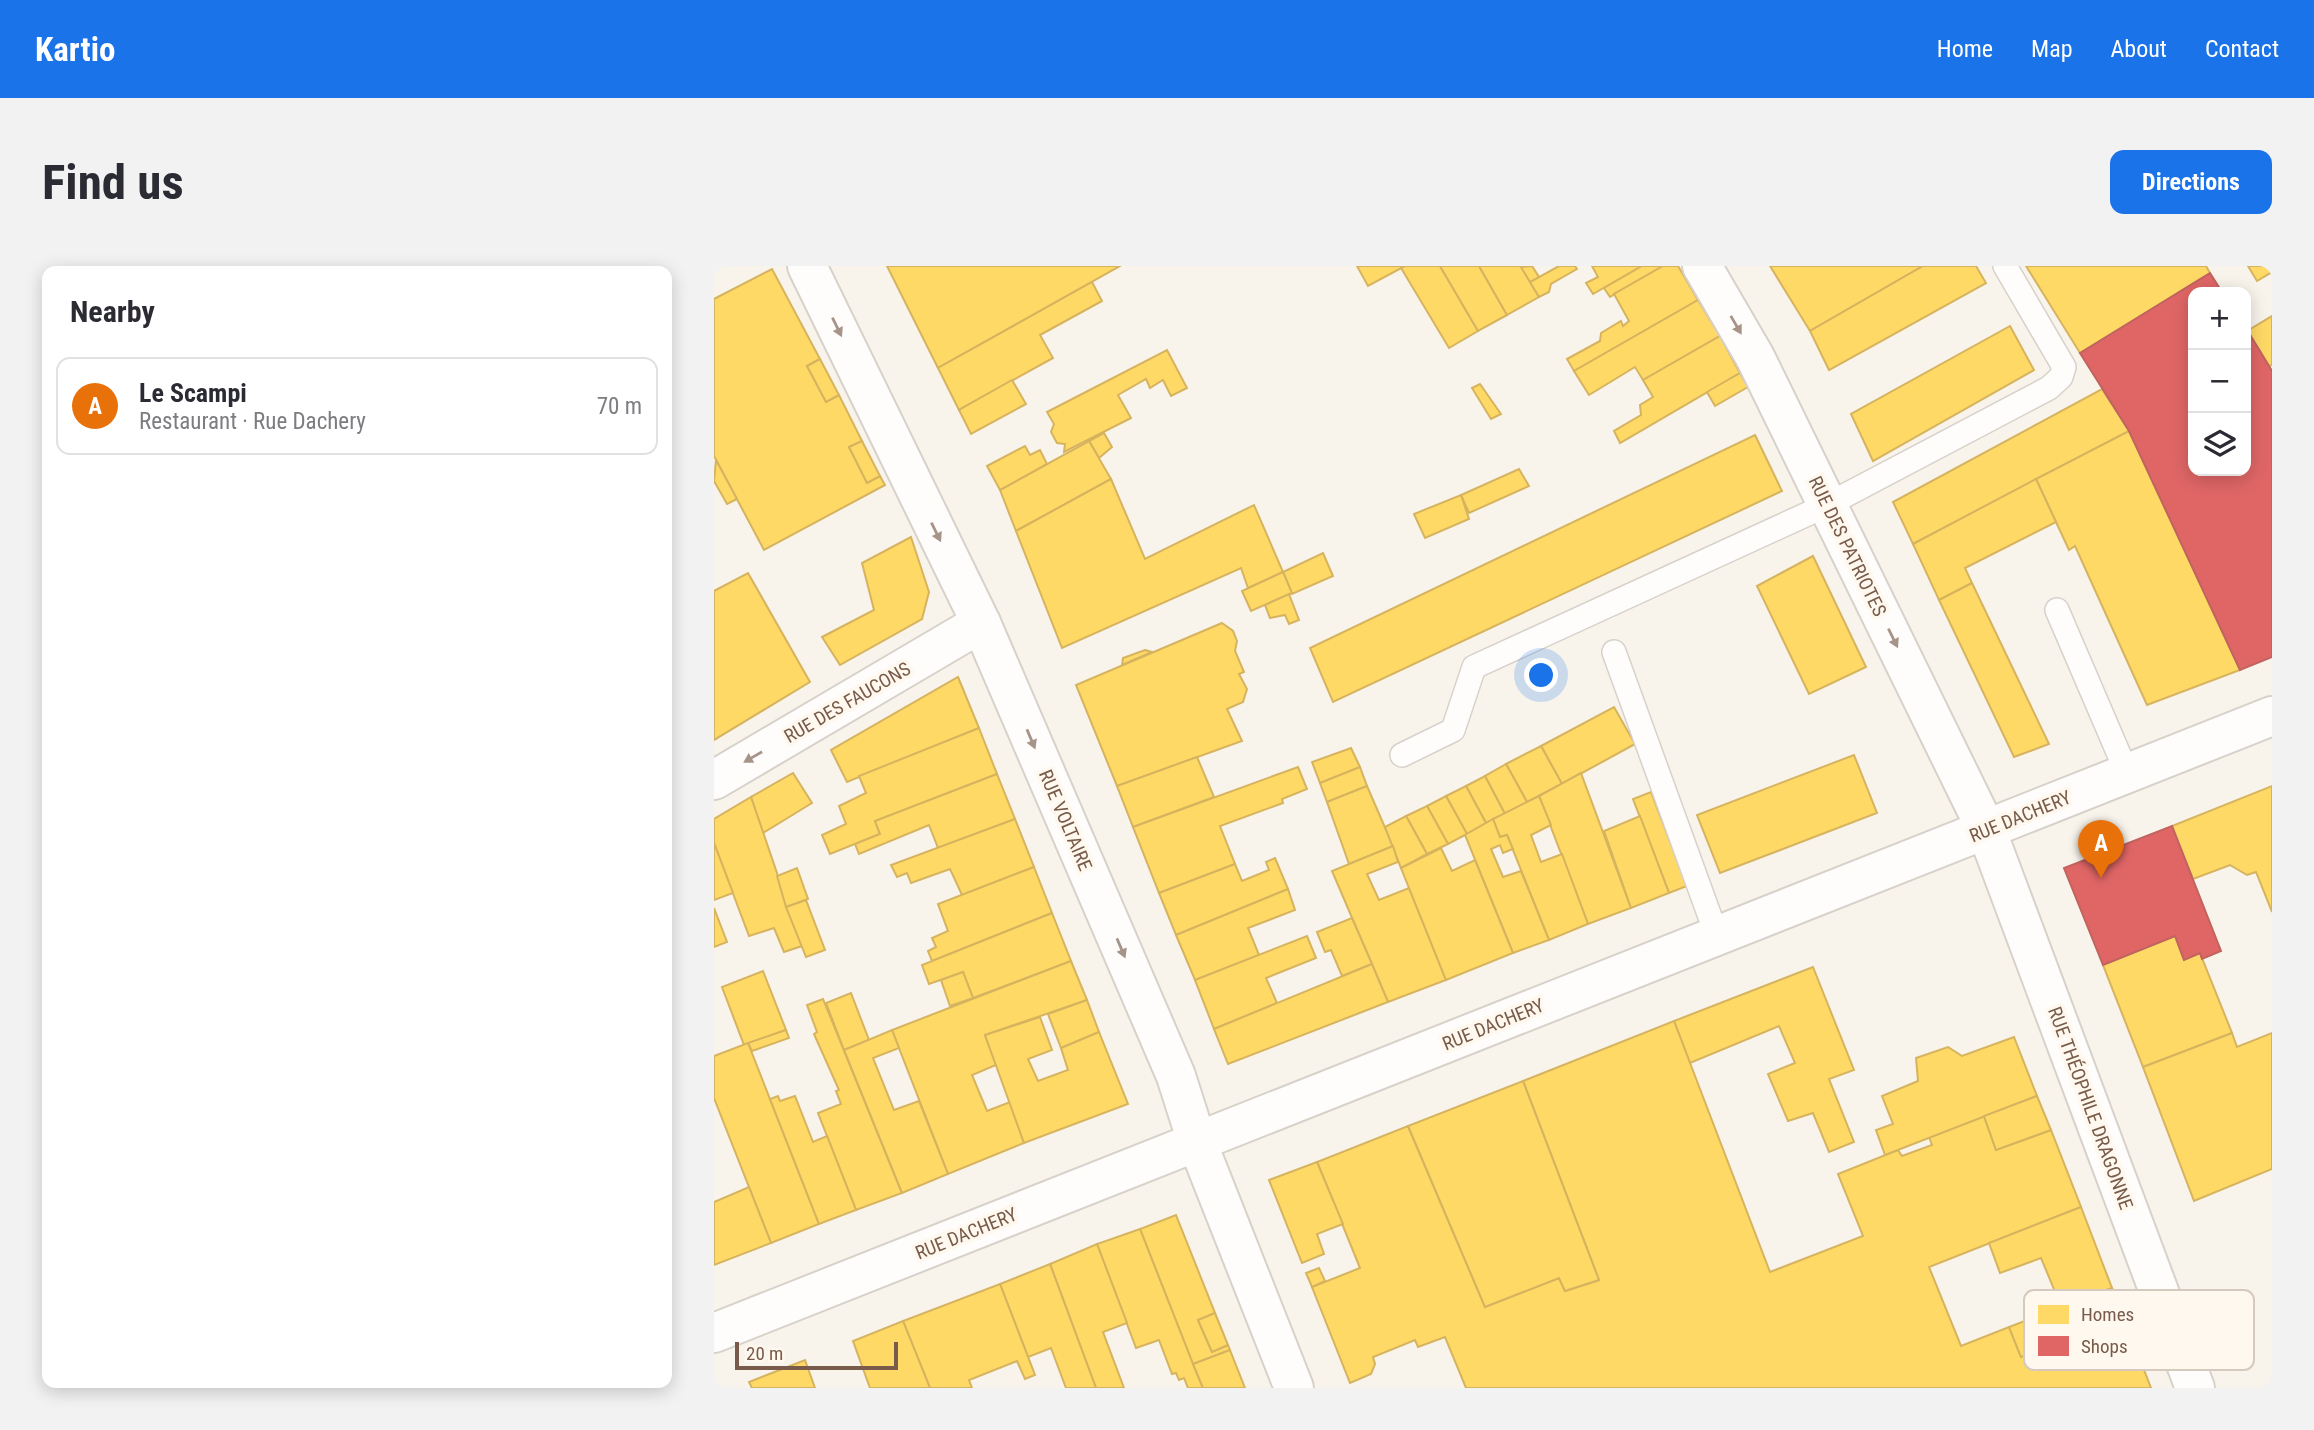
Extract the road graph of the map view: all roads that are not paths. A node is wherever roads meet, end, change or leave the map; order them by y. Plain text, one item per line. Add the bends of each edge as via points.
1 (807, 266) edge
2 (1702, 266) edge
3 (2005, 266) edge
4 (1828, 505) junction
5 (2057, 610) dead end
6 (981, 623) junction
7 (1614, 652) dead end
8 (2272, 716) edge
9 (1402, 755) dead end
10 (2127, 773) junction
11 (714, 780) edge
12 (1986, 829) junction
13 (1717, 936) junction
14 (1197, 1142) junction
15 (2158, 1290) edge
16 (714, 1333) edge
17 (2188, 1370) edge
18 (1294, 1388) edge
19 (2195, 1388) edge

1 -> 6 street, RUE VOLTAIRE
2 -> 4 street, RUE DES PATRIOTES via 1755,357
3 - 4 lane via 2064,367 2061,377 2049,388
4 - 9 lane via 1474,667 1454,730
4 -> 12 street, RUE DES PATRIOTES
5 - 10 lane
6 -> 11 street, RUE DES FAUCONS
6 -> 14 street, RUE VOLTAIRE via 1176,1076
7 - 13 lane
8 - 10 street, RUE DACHERY
10 - 12 street, RUE DACHERY
12 - 13 street, RUE DACHERY
12 - 15 street, RUE THÉOPHILE DRAGONNE
13 - 14 street, RUE DACHERY
14 - 16 street, RUE DACHERY
14 - 18 street, RUE VOLTAIRE
17 - 19 street, RUE THÉOPHILE DRAGONNE

